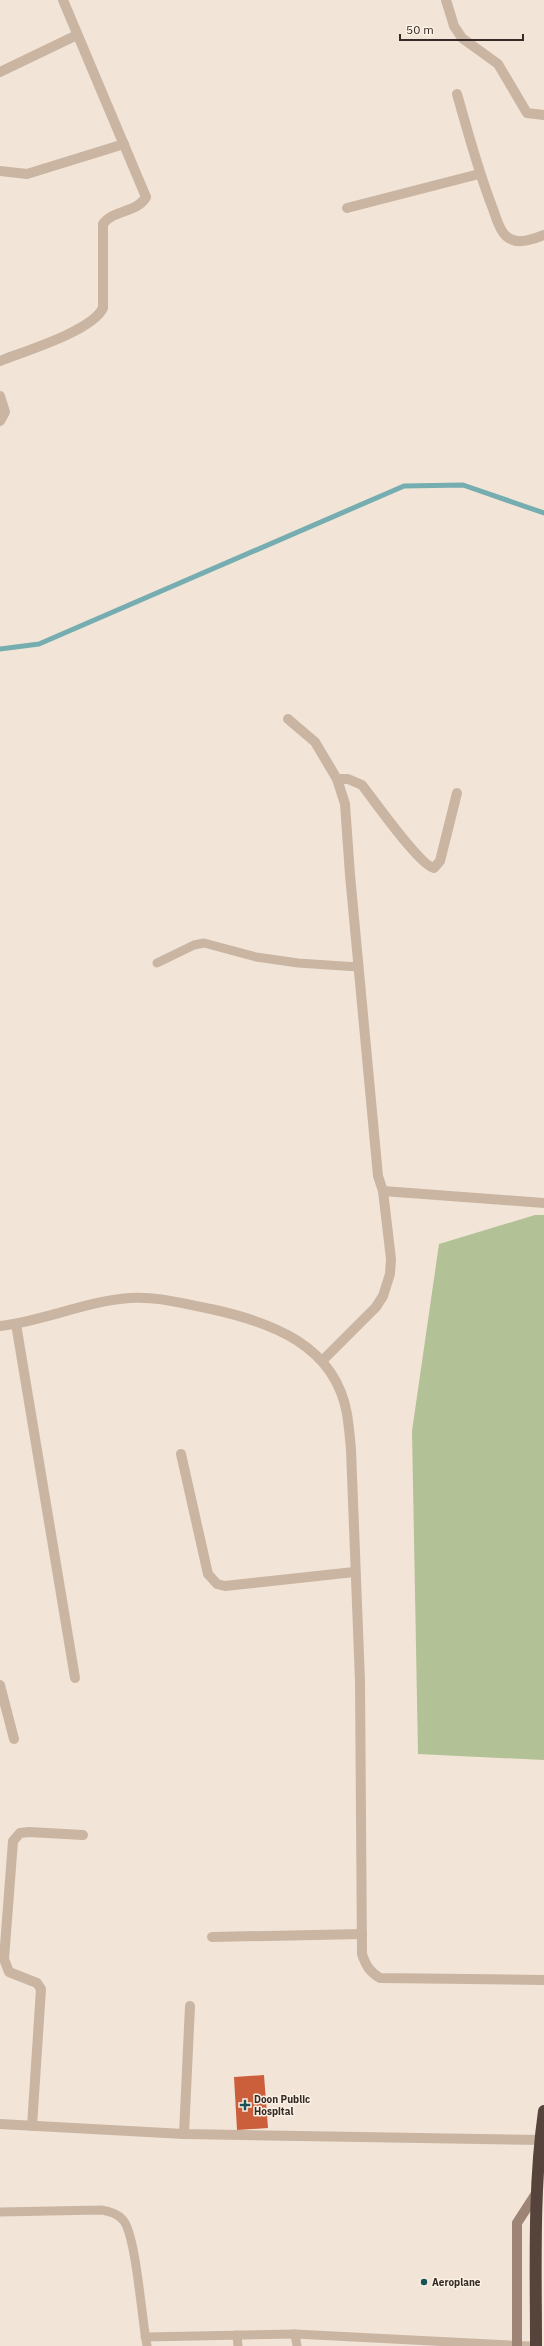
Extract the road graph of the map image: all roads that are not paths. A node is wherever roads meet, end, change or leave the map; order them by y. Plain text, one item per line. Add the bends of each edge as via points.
1 (63, 0) edge
2 (446, 0) edge
3 (78, 35) junction
4 (0, 72) edge
5 (457, 94) dead end
6 (544, 115) edge
7 (124, 144) junction
8 (0, 171) edge
9 (480, 174) junction
10 (347, 208) dead end
11 (544, 235) edge
12 (0, 361) edge
13 (0, 396) edge
14 (0, 421) edge
15 (288, 719) dead end
16 (338, 779) junction
17 (457, 793) dead end
18 (157, 963) dead end
19 (358, 967) junction
20 (383, 1191) junction
21 (544, 1203) edge
22 (16, 1324) junction
23 (0, 1326) edge
24 (322, 1361) junction
25 (181, 1454) dead end
26 (354, 1572) junction
27 (75, 1678) dead end
28 (0, 1685) edge
29 (14, 1739) dead end
30 (83, 1835) dead end
31 (362, 1934) junction
32 (212, 1937) dead end
33 (544, 1980) edge
34 (190, 2006) dead end
35 (544, 2111) edge
36 (0, 2124) edge
37 (32, 2126) junction
38 (184, 2134) junction
39 (541, 2141) edge
40 (537, 2192) junction
41 (0, 2212) edge
42 (295, 2334) junction
43 (237, 2335) junction
44 (146, 2342) edge
45 (238, 2346) edge
46 (298, 2346) edge
47 (517, 2346) edge
48 (529, 2346) edge
49 (536, 2346) edge

1 - 3 street
2 - 6 street via 454,26 462,38 498,64 527,113
3 - 4 street
3 - 7 street
5 - 9 street
7 - 8 street via 27,174
7 - 12 street via 146,197 139,206 113,215 103,224 103,308 100,314 88,324
9 - 10 street
9 - 11 street via 500,228 506,237 527,241
13 - 14 street via 5,412
15 - 16 street via 315,742
16 - 17 street via 348,779 362,785 418,856 434,868 440,861
16 - 19 street via 345,804
18 - 19 lane via 199,943 298,964
19 - 20 street via 378,1176
20 - 21 street
20 - 24 street via 390,1259 390,1274 383,1296 376,1307
22 - 23 street
22 - 24 street via 99,1303 130,1298 157,1298 230,1313 267,1325 300,1340
22 - 27 street
24 - 26 street via 334,1378 347,1413 351,1450
25 - 26 street via 208,1574 217,1584 225,1586
26 - 31 street via 360,1681
28 - 29 street
30 - 37 street via 29,1832 20,1834 13,1841 4,1959 9,1972 37,1984 42,1989
31 - 32 street
31 - 33 street via 362,1954 366,1965 380,1978
34 - 38 street
35 - 39 highway
36 - 37 street
37 - 38 street
38 - 39 street
39 - 40 highway
40 - 47 street via 517,2223
40 - 49 highway
41 - 44 lane via 102,2210 116,2213 124,2221 131,2239
42 - 43 lane
42 - 46 lane
42 - 47 lane
43 - 44 lane
43 - 45 lane
47 - 48 lane

